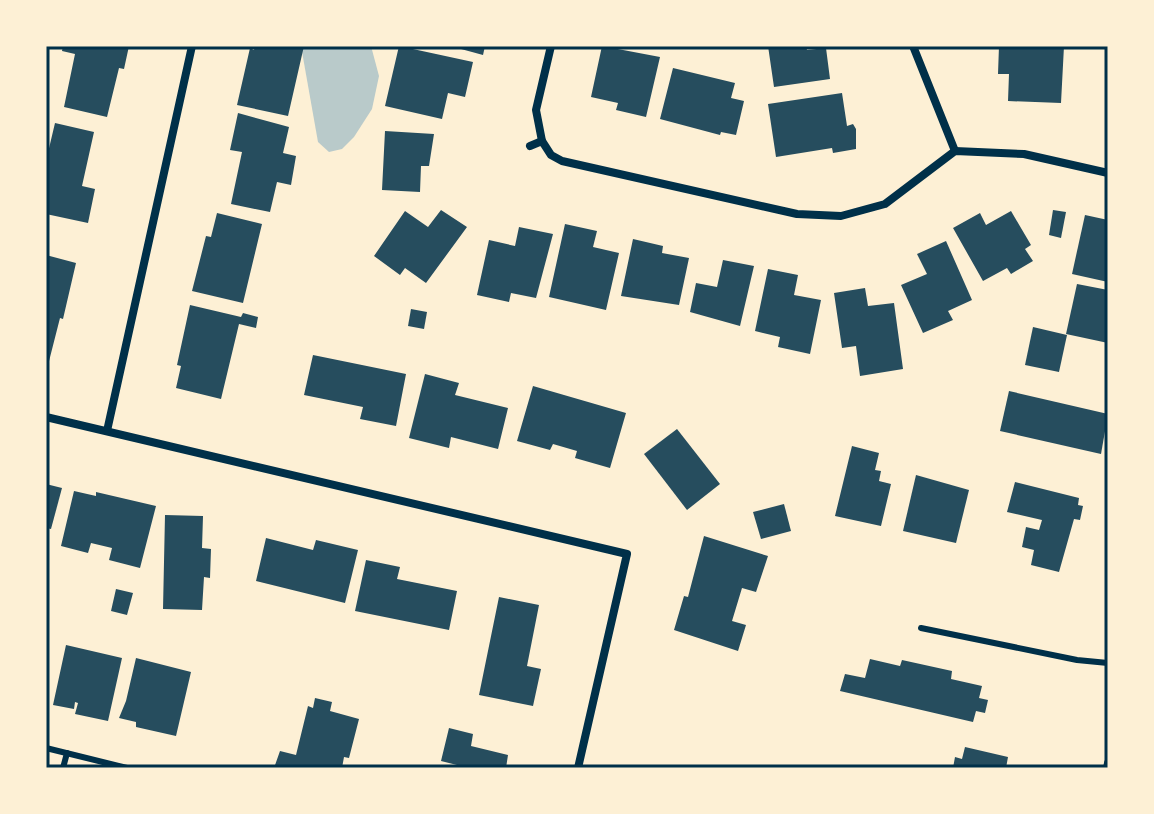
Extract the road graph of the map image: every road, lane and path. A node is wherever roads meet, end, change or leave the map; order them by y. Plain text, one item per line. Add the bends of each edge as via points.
1 (192, 46) edge
2 (551, 46) edge
3 (913, 46) edge
4 (542, 141) junction
5 (530, 146) dead end
6 (955, 151) junction
7 (1108, 173) edge
8 (46, 417) edge
9 (107, 431) junction
10 (921, 628) dead end
11 (1108, 663) edge
12 (46, 748) edge
13 (67, 753) junction
14 (63, 768) edge
15 (127, 768) edge
16 (578, 768) edge

1 - 9 street
2 - 4 street via 536,110
3 - 6 street
4 - 5 street
4 - 6 street via 562,161 797,214 841,216 885,204
6 - 7 street via 1024,154
8 - 9 street
9 - 16 street via 627,554
10 - 11 lane
12 - 13 lane
13 - 14 lane
13 - 15 lane

